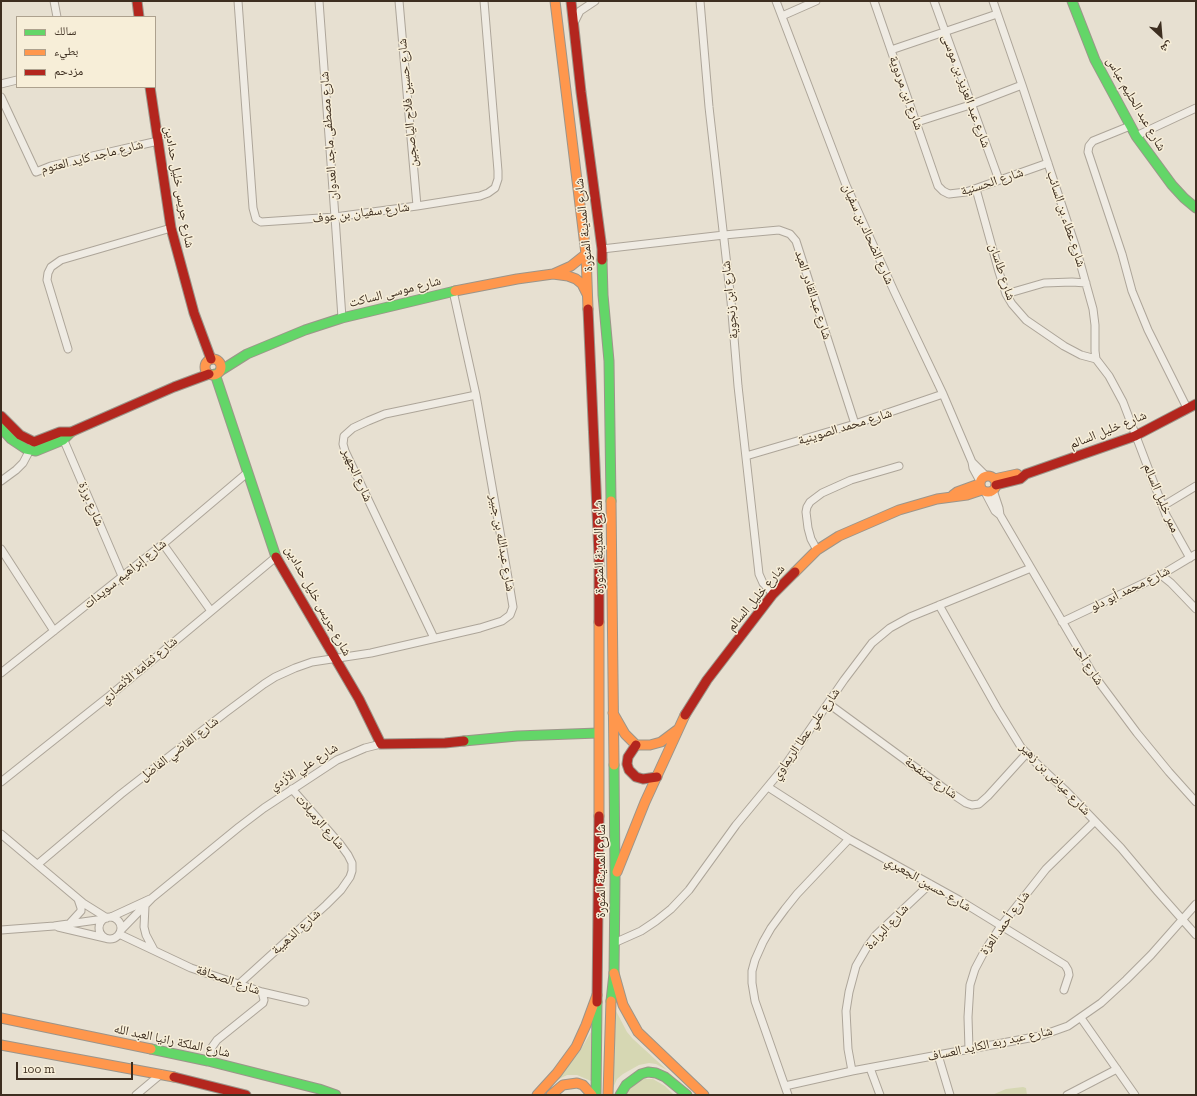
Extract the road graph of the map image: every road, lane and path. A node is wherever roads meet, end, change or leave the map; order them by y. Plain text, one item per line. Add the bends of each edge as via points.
1 (54, 1) edge
2 (137, 1) edge
3 (238, 1) edge
4 (319, 1) edge
5 (399, 1) edge
6 (484, 1) edge
7 (555, 1) edge
8 (571, 1) edge
9 (595, 1) edge
10 (700, 1) edge
11 (776, 1) edge
12 (816, 1) edge
13 (874, 1) edge
14 (934, 1) edge
15 (993, 1) edge
16 (1072, 1) edge
17 (997, 14) junction
18 (57, 16) edge
19 (140, 16) edge
20 (782, 16) junction
21 (573, 25) junction
22 (945, 32) junction
23 (891, 50) junction
24 (16, 80) edge
25 (1, 84) edge
26 (1022, 85) junction
27 (150, 88) edge
28 (1, 97) edge
29 (970, 105) junction
30 (1196, 108) edge
31 (917, 122) junction
32 (1130, 126) junction
33 (1136, 136) junction
34 (158, 141) junction
35 (1048, 163) junction
36 (998, 180) junction
37 (938, 186) joint
38 (976, 189) junction
39 (417, 206) junction
40 (1196, 208) edge
41 (335, 217) junction
42 (171, 228) junction
43 (724, 234) junction
44 (602, 249) junction
45 (586, 254) junction
46 (553, 274) junction
47 (1086, 283) junction
48 (453, 291) junction
49 (1006, 294) junction
50 (588, 295) junction
51 (342, 318) junction
52 (68, 349) dead end
53 (1096, 359) junction
54 (213, 367) junction
55 (943, 394) junction
56 (476, 395) junction
57 (1196, 404) edge
58 (1187, 408) junction
59 (1, 416) edge
60 (855, 424) junction
61 (1, 428) edge
62 (62, 436) junction
63 (1135, 436) junction
64 (32, 446) junction
65 (746, 456) junction
66 (899, 466) dead end
67 (247, 473) junction
68 (1, 481) edge
69 (987, 485) junction
70 (1196, 486) edge
71 (1163, 506) junction
72 (163, 544) junction
73 (1, 549) edge
74 (817, 550) junction
75 (1196, 554) edge
76 (276, 557) junction
77 (1190, 558) junction
78 (1031, 568) junction
79 (1161, 575) junction
80 (122, 576) junction
81 (773, 594) junction
82 (939, 605) junction
83 (1196, 610) edge
84 (211, 611) junction
85 (1062, 622) junction
86 (54, 630) junction
87 (434, 638) junction
88 (334, 658) junction
89 (1, 673) edge
90 (829, 704) junction
91 (613, 713) junction
92 (678, 729) junction
93 (598, 733) junction
94 (381, 744) junction
95 (636, 745) junction
96 (1027, 753) junction
97 (657, 777) junction
98 (1, 782) edge
99 (768, 787) junction
100 (292, 789) junction
101 (1196, 802) edge
102 (1095, 821) junction
103 (1, 834) edge
104 (849, 839) junction
105 (38, 864) junction
106 (350, 878) joint
107 (615, 879) junction
108 (930, 884) junction
109 (152, 898) junction
110 (80, 901) junction
111 (1196, 904) edge
112 (145, 906) junction
113 (107, 918) junction
114 (92, 920) junction
115 (1182, 920) junction
116 (70, 924) junction
117 (54, 926) junction
118 (1000, 926) junction
119 (1, 930) edge
120 (100, 930) junction
121 (120, 932) junction
122 (1196, 935) edge
123 (106, 938) junction
124 (614, 943) junction
125 (154, 950) junction
126 (614, 973) junction
127 (238, 984) junction
128 (1064, 990) dead end
129 (262, 992) junction
130 (597, 995) junction
131 (305, 1002) dead end
132 (1, 1018) edge
133 (1081, 1018) junction
134 (1, 1045) edge
135 (969, 1049) junction
136 (938, 1055) junction
137 (208, 1061) junction
138 (870, 1068) junction
139 (1117, 1069) junction
140 (852, 1071) junction
141 (161, 1074) junction
142 (785, 1086) junction
143 (144, 1088) junction
144 (136, 1095) edge
145 (149, 1095) edge
146 (246, 1095) edge
147 (336, 1095) edge
148 (537, 1095) edge
149 (551, 1095) edge
150 (592, 1095) edge
151 (596, 1095) edge
152 (608, 1095) edge
153 (620, 1095) edge
154 (687, 1095) edge
155 (704, 1095) edge
156 (788, 1095) edge
157 (880, 1095) edge
158 (950, 1095) edge
159 (1067, 1095) edge
160 (1135, 1095) edge

1 - 18 street
2 - 19 main road
3 - 41 street, شارع سفيان بن عوف via 253,214 261,222
4 - 41 street, شارع مصطفى ماجد العدوان
5 - 39 street, شارع حسين فلاح الياصجين
6 - 39 street, شارع سفيان بن عوف via 497,148 497,184 488,193 480,196
7 - 45 main road, شارع المدينة المنورة
8 - 21 main road, شارع المدينة المنورة
9 - 21 street via 580,10
10 - 43 street, شارع ابن زنجوية
11 - 20 street, شارع الضحاك بن سفيان
12 - 20 street
13 - 23 street, شارع ابن مردوية
14 - 22 street, شارع عبد العزيز بن موسى
15 - 17 street, شارع عطاء بن السائب
16 - 32 main road, شارع عبد الحليم عباس via 1091,52
17 - 22 street
17 - 26 street, شارع عطاء بن السائب
20 - 55 street, شارع الضحاك بن سفيان via 846,185
21 - 44 main road, شارع المدينة المنورة
22 - 23 street
22 - 29 street, شارع عبد العزيز بن موسى
23 - 31 street, شارع ابن مردوية
24 - 25 street
26 - 29 street
26 - 35 street, شارع عطاء بن السائب
27 - 34 main road, شارع جريس خليل حدادين
28 - 34 street, شارع ماجد كايد العتوم via 36,172 51,166
29 - 31 street
29 - 36 street, شارع عبد العزيز بن موسى
30 - 33 street
31 - 37 street, شارع ابن مردوية
32 - 33 main road, شارع عبد الحليم عباس
32 - 58 street via 1093,141 1088,152 1148,330
33 - 40 main road, شارع عبد الحليم عباس via 1172,185
34 - 42 main road, شارع جريس خليل حدادين
35 - 36 street, شارع الحسنية
35 - 47 street, شارع عطاء بن السائب
36 - 38 street, شارع الحسنية
37 - 38 street, شارع الحسنية via 949,194 960,194
38 - 49 street, شارع طاسان
39 - 41 street, شارع سفيان بن عوف
41 - 51 street, شارع مصطفى ماجد العدوان
42 - 52 street via 61,260 51,267 47,280
42 - 54 main road, شارع جريس خليل حدادين via 194,313
43 - 44 street, شارع عبدالقادر العبد
43 - 60 street, شارع عبدالقادر العبد via 780,230 796,241
43 - 65 street, شارع ابن زنجوية
44 - 91 main road, شارع المدينة المنورة via 609,361
45 - 46 main road, شارع موسى الساكت via 572,266
45 - 50 main road, شارع المدينة المنورة
46 - 48 main road, شارع موسى الساكت
46 - 50 main road, شارع موسى الساكت via 576,279
47 - 49 street via 1044,283
47 - 53 street, شارع عطاء بن السائب via 1095,325
48 - 51 main road, شارع موسى الساكت
48 - 56 street, شارع عبدالله بن جبير
49 - 53 street, شارع طاسان via 1016,310 1047,334 1074,352
50 - 93 main road, شارع المدينة المنورة via 599,555
51 - 54 main road, شارع موسى الساكت
53 - 63 street via 1117,390
54 - 62 main road, شارع موسى الساكت
54 - 67 main road, شارع جريس خليل حدادين
55 - 60 street, شارع محمد الصوينية
55 - 69 street, شارع الضحاك بن سفيان via 972,462
56 - 87 street, شارع عبدالله بن جبير via 513,607 507,619 499,623
56 - 87 street, شارع الجهير via 385,414 353,428 344,436 345,450
57 - 58 main road, شارع خليل السالم
58 - 63 main road, شارع خليل السالم
59 - 64 main road
60 - 65 street, شارع محمد الصوينية
61 - 64 main road via 26,449
62 - 64 main road, شارع موسى الساكت via 36,451
62 - 80 street, شارع برزة
63 - 69 main road, شارع خليل السالم
63 - 71 street, ممر خليل السالم
64 - 68 street via 23,463
65 - 81 street, شارع ابن زنجوية via 759,574
66 - 74 street via 844,483 822,493 810,502 806,512 808,528
67 - 72 street, شارع إبراهيم سويدات
67 - 76 main road, شارع جريس خليل حدادين
69 - 74 main road, شارع خليل السالم via 957,492 952,496 879,518
69 - 78 street, شارع أحد via 995,511 1000,515
70 - 71 street
71 - 77 street, ممر خليل السالم
72 - 80 street, شارع إبراهيم سويدات
72 - 84 street
73 - 86 street
74 - 81 main road, شارع خليل السالم
75 - 77 street, شارع محمد أبو دلو
76 - 84 street, شارع ثمامة الأنصاري
76 - 88 main road, شارع جريس خليل حدادين
77 - 79 street, شارع محمد أبو دلو
78 - 82 street, شارع علي عطا الريماوي
78 - 85 street, شارع أحد
79 - 83 street
79 - 85 street, شارع محمد أبو دلو
80 - 86 street, شارع إبراهيم سويدات
81 - 92 main road, شارع خليل السالم via 708,680
82 - 90 street, شارع علي عطا الريماوي via 890,628 872,643
82 - 96 street, شارع عياض بن زهير via 997,708
84 - 98 street, شارع ثمامة الأنصاري
85 - 101 street, شارع أحد via 1093,674 1146,745
86 - 89 street, شارع إبراهيم سويدات
87 - 88 street, شارع عبدالله بن جبير via 371,653
88 - 94 main road, شارع جريس خليل حدادين via 362,704
88 - 105 street, شارع القاضي الفاضل via 294,668 264,684 121,794
90 - 96 street, شارع صنفحة via 945,789 972,805 979,804 988,796
90 - 99 street, شارع علي عطا الريماوي
91 - 95 main road via 625,734
91 - 107 main road, شارع المدينة المنورة
92 - 95 main road, شارع خليل السالم via 661,742
92 - 97 main road, شارع خليل السالم
93 - 94 main road, شارع علي الأزدي via 517,736 423,744
93 - 130 main road, شارع المدينة المنورة
94 - 100 street, شارع علي الأزدي via 337,760
95 - 97 main road via 628,757 629,770 636,778
96 - 102 street, شارع عياض بن زهير
97 - 107 main road, شارع خليل السالم via 629,839
99 - 104 street, شارع حسين الجعبري
99 - 124 street, شارع علي عطا الريماوي via 676,905 652,924
100 - 106 street, شارع الرميلات via 348,855 352,863
100 - 109 street, شارع علي الأزدي via 239,827
102 - 115 street, شارع عياض بن زهير
102 - 118 street, شارع أحمد العزة via 1046,869
103 - 105 street
104 - 108 street, شارع حسين الجعبري
104 - 142 street via 785,909 771,928 755,960 752,983 754,996
105 - 110 street
106 - 127 street, شارع الذهيبة via 326,905
107 - 124 main road, شارع المدينة المنورة
108 - 118 street, شارع حسين الجعبري
108 - 140 street, شارع البراءة via 876,935 856,966 846,1011
109 - 112 street, شارع علي الأزدي
109 - 113 street, شارع علي الأزدي
110 - 113 street
110 - 114 street
110 - 116 street via 81,911
111 - 115 street, شارع عبد ربه الكايد العساف
112 - 121 street, شارع علي الأزدي
112 - 125 street via 144,926
113 - 114 street
113 - 120 street via 101,923
113 - 121 street via 115,918 120,923
114 - 116 street
114 - 120 street
115 - 122 street, شارع عياض بن زهير
115 - 133 street, شارع عبد ربه الكايد العساف via 1126,980
116 - 117 street
117 - 119 street
117 - 123 street
118 - 128 street, شارع حسين الجعبري via 1065,965 1070,974
118 - 135 street, شارع أحمد العزة via 975,969 970,985
120 - 123 street
121 - 123 street via 113,938
121 - 125 street, شارع الصحافة
124 - 126 main road, شارع المدينة المنورة
125 - 127 street, شارع الصحافة via 181,964
126 - 152 main road, شارع المدينة المنورة
126 - 155 main road via 623,1005 638,1032
127 - 129 street, شارع الصحافة
129 - 131 street, شارع الصحافة
129 - 137 street via 263,1003 217,1040
130 - 148 main road via 576,1047 560,1070
130 - 151 main road, شارع المدينة المنورة
132 - 137 main road, شارع الملكة رانيا العبد الله
133 - 135 street, شارع عبد ربه الكايد العساف via 1068,1026 1040,1036
133 - 139 street
134 - 141 main road
135 - 136 street, شارع عبد ربه الكايد العساف
136 - 138 street, شارع عبد ربه الكايد العساف
136 - 158 street
137 - 147 main road, شارع الملكة رانيا العبد الله
138 - 140 street, شارع عبد ربه الكايد العساف
138 - 157 street
139 - 159 street
139 - 160 street
140 - 142 street, شارع عبد ربه الكايد العساف
141 - 143 street
141 - 146 main road
142 - 156 street
143 - 144 street
143 - 145 street
149 - 150 main road via 563,1085 577,1082
153 - 154 main road via 630,1081 648,1072 665,1076

